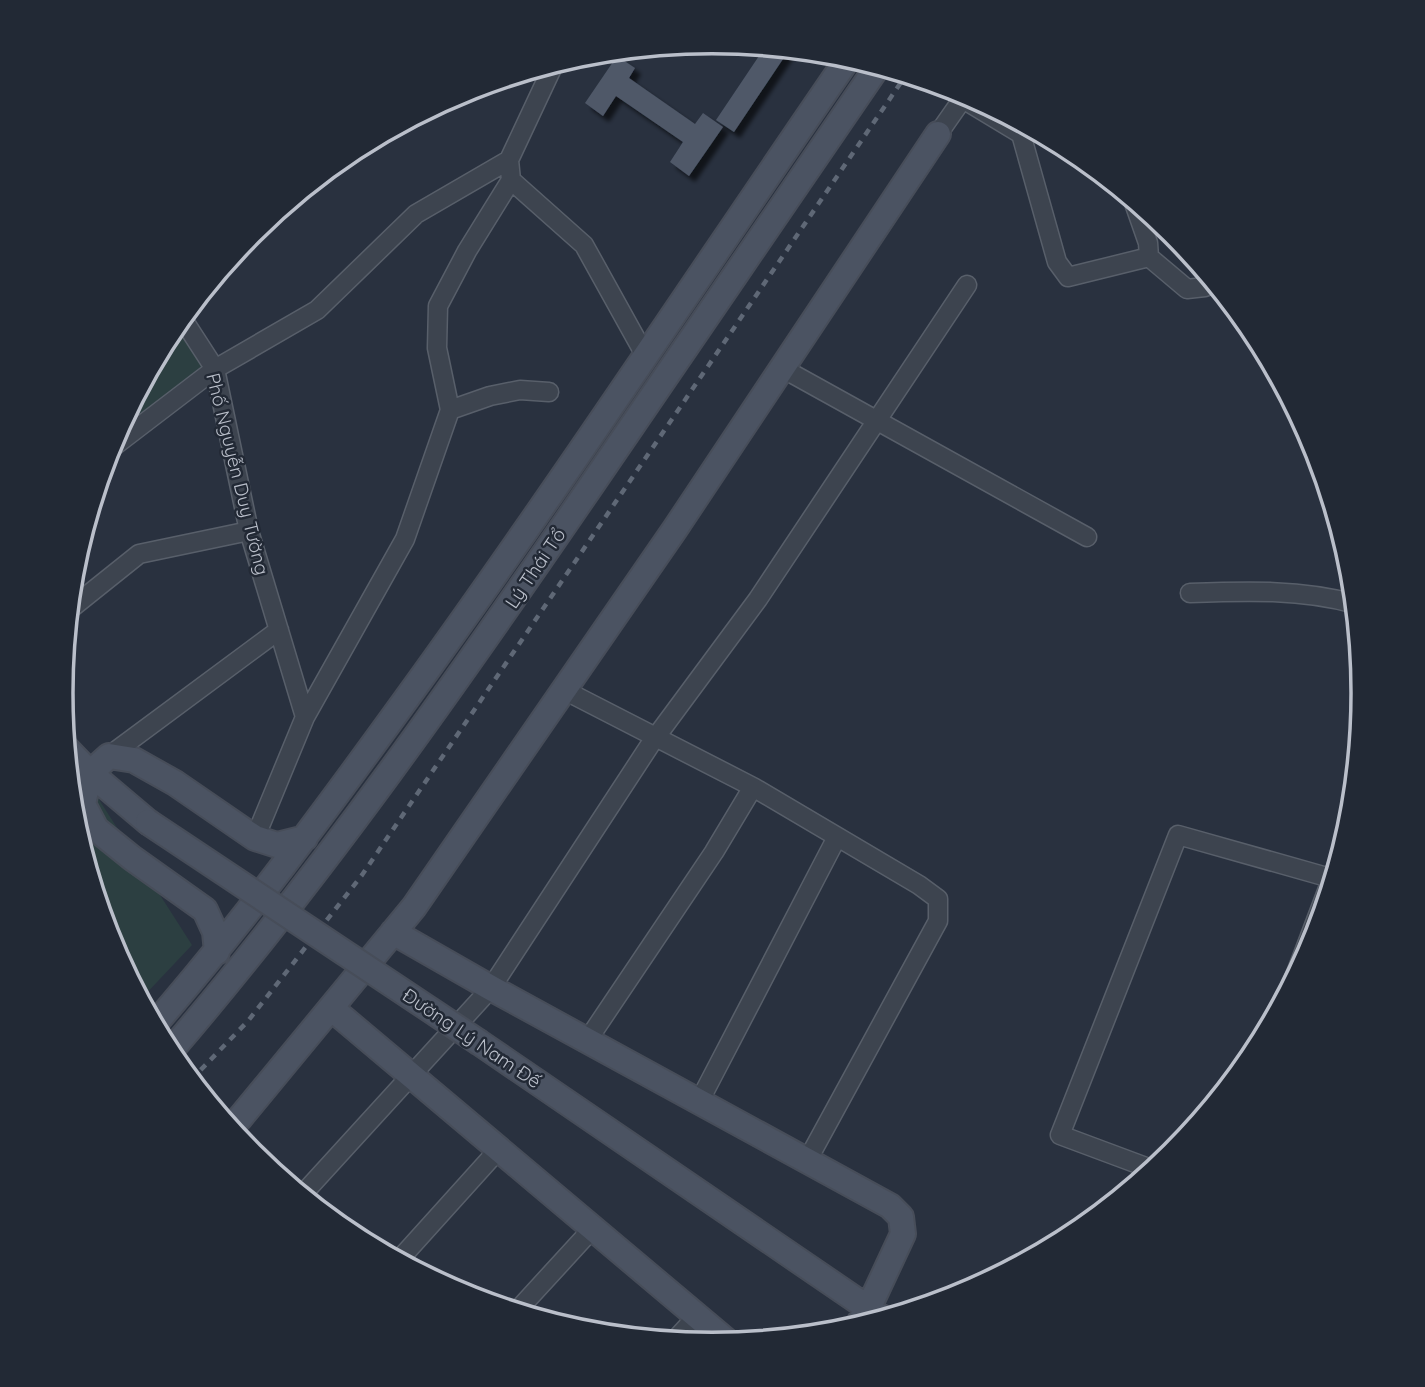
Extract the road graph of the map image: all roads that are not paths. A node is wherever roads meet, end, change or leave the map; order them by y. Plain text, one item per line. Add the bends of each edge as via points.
1 (841, 68) edge
2 (872, 75) edge
3 (549, 76) edge
4 (959, 104) edge
5 (938, 134) joint
6 (1025, 136) edge
7 (509, 160) junction
8 (510, 180) junction
9 (1139, 218) edge
10 (1149, 257) junction
11 (967, 285) dead end
12 (1205, 286) edge
13 (188, 328) edge
14 (645, 355) junction
15 (782, 368) junction
16 (215, 369) junction
17 (549, 392) dead end
18 (450, 410) junction
19 (876, 420) junction
20 (128, 435) edge
21 (249, 531) junction
22 (1087, 537) dead end
23 (1190, 593) dead end
24 (81, 601) edge
25 (1344, 601) edge
26 (279, 630) junction
27 (564, 690) junction
28 (305, 717) junction
29 (656, 736) junction
30 (77, 753) edge
31 (99, 764) junction
32 (355, 769) junction
33 (380, 785) junction
34 (753, 786) junction
35 (83, 803) edge
36 (84, 806) edge
37 (837, 837) junction
38 (255, 838) junction
39 (305, 838) junction
40 (1325, 877) edge
41 (393, 932) junction
42 (217, 952) junction
43 (491, 988) junction
44 (331, 1008) junction
45 (162, 1017) edge
46 (174, 1037) edge
47 (587, 1041) junction
48 (411, 1076) junction
49 (699, 1102) junction
50 (237, 1121) edge
51 (499, 1149) junction
52 (807, 1161) junction
53 (1143, 1166) edge
54 (308, 1188) edge
55 (593, 1228) junction
56 (405, 1253) edge
57 (523, 1304) edge
58 (872, 1312) edge
59 (863, 1314) edge
60 (697, 1316) junction
61 (683, 1332) edge
62 (717, 1333) edge

1 - 14 street, Lý Thái Tổ
2 - 33 street, Lý Thái Tổ via 491,632
3 - 7 street
4 - 5 street
5 - 15 street
6 - 10 street via 1056,262 1068,277
7 - 8 street
7 - 16 street via 416,214 317,310
8 - 14 street via 584,245
8 - 18 street via 438,306 437,348
9 - 10 street
10 - 12 street via 1187,289
11 - 19 street
13 - 16 street, Phố Nguyễn Duy Tường
14 - 32 street, Lý Thái Tổ
15 - 19 street
15 - 27 street
16 - 20 street
16 - 21 street, Phố Nguyễn Duy Tường
17 - 18 street via 520,390
18 - 28 street via 405,539
19 - 22 street
19 - 29 street via 758,599
21 - 24 street via 139,554
21 - 26 street, Phố Nguyễn Duy Tường
23 - 25 street via 1248,591
26 - 28 street, Phố Nguyễn Duy Tường
26 - 31 street
27 - 29 street
27 - 41 street
28 - 38 street
29 - 34 street
29 - 43 street
30 - 31 street, Đường Lý Nam Đế
31 - 35 street
31 - 38 street via 134,760
31 - 59 street, Đường Lý Nam Đế, bridge via 148,822 480,1043
32 - 33 street
32 - 39 street, Lý Thái Tổ
33 - 46 street, Lý Thái Tổ via 239,971
34 - 37 street
34 - 47 street
36 - 42 street via 96,829 205,910 215,932
37 - 49 street
37 - 52 street via 938,899 937,921
38 - 39 street via 277,845
39 - 42 street, Lý Thái Tổ
40 - 53 street via 1178,835 1060,1135
41 - 43 street
41 - 44 street
42 - 45 street, Lý Thái Tổ
43 - 47 street
43 - 48 street
44 - 48 street
44 - 50 street
47 - 49 street
48 - 51 street
48 - 54 street
49 - 52 street
51 - 55 street
51 - 56 street
52 - 58 street via 890,1206 901,1217 903,1234
55 - 57 street
55 - 60 street
60 - 61 street
60 - 62 street

